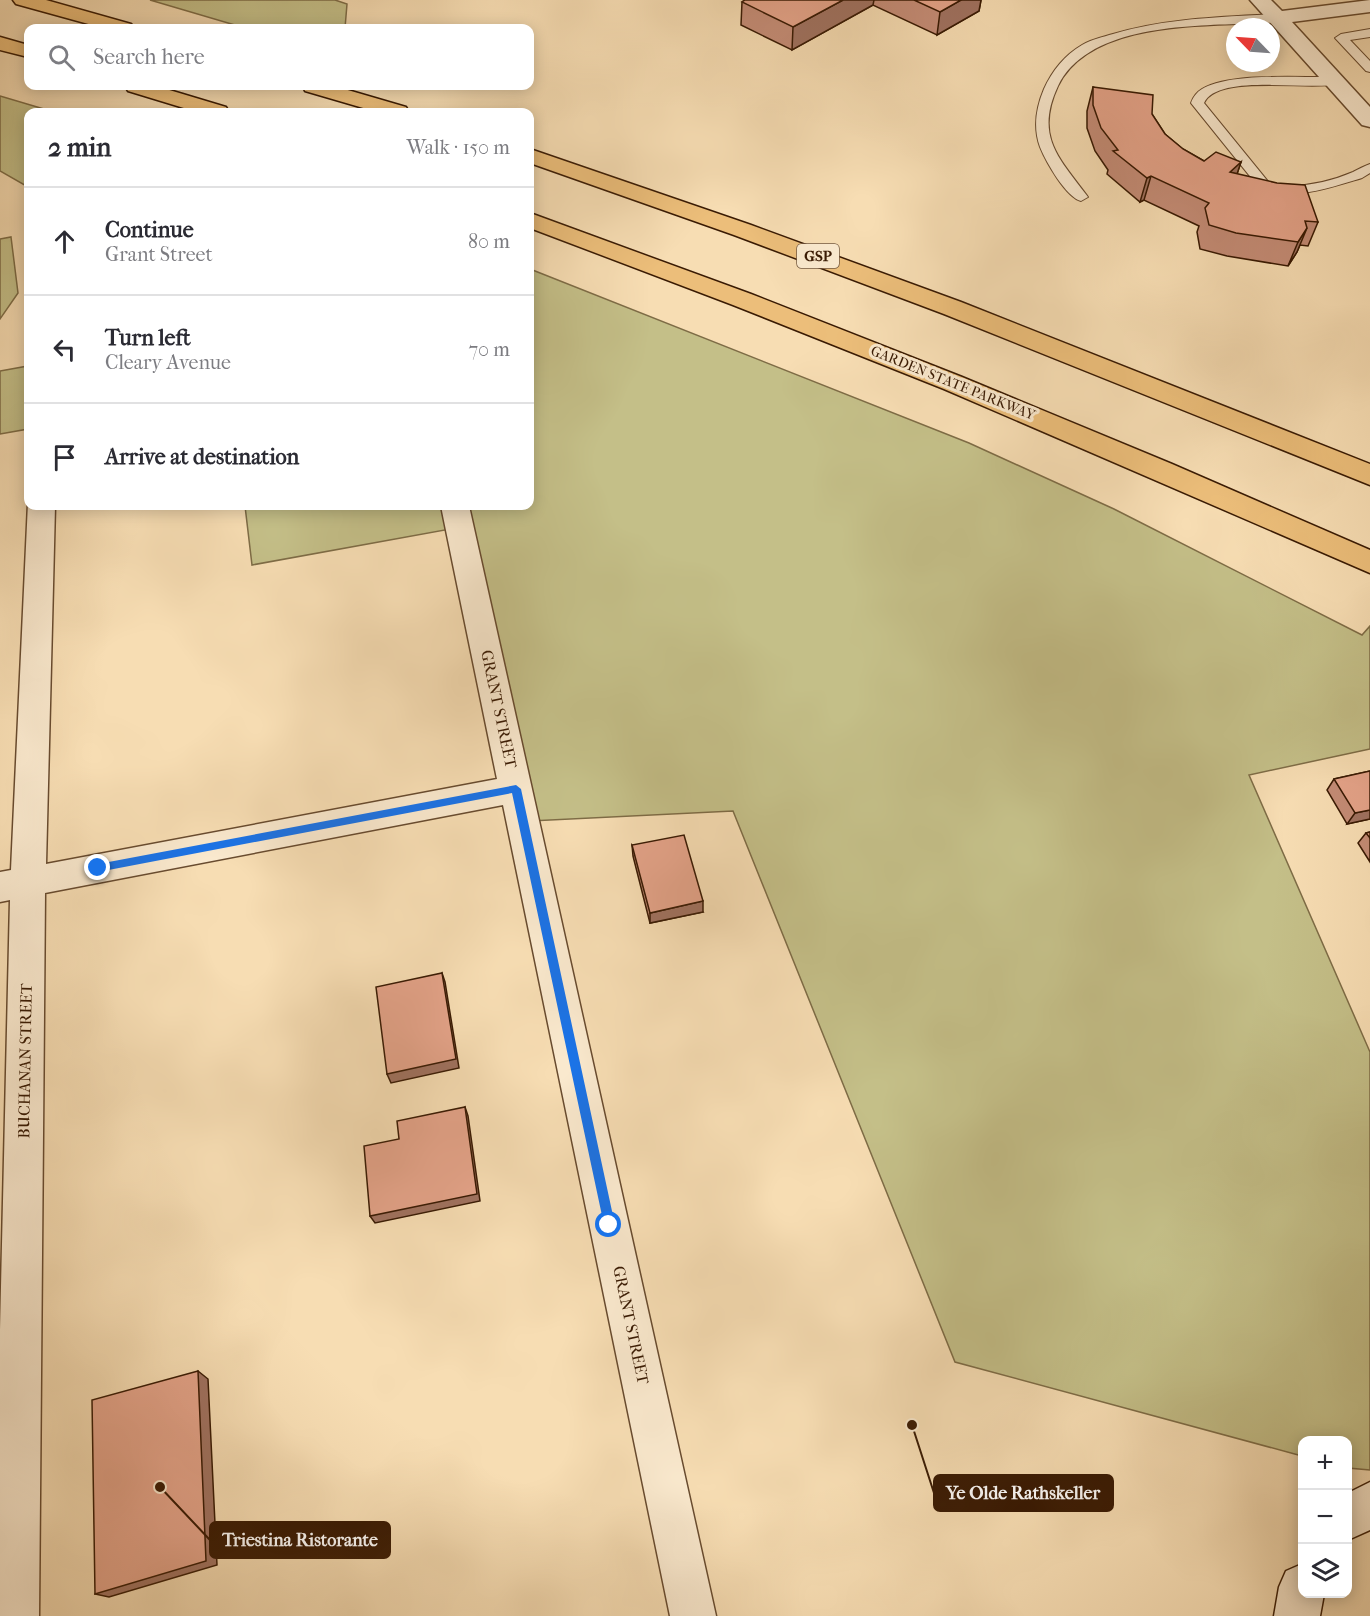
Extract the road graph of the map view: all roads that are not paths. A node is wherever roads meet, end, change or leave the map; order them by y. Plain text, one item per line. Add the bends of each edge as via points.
1 (23, 0) edge
2 (1260, 0) edge
3 (1370, 6) edge
4 (1277, 18) joint
5 (1226, 21) edge
6 (1280, 21) edge
7 (110, 24) edge
8 (1370, 33) edge
9 (0, 43) edge
10 (24, 50) edge
11 (1370, 68) edge
12 (1334, 81) junction
13 (149, 90) edge
14 (326, 90) edge
15 (205, 108) edge
16 (385, 108) edge
17 (1370, 120) edge
18 (534, 157) edge
19 (1370, 168) edge
20 (1081, 198) dead end
21 (534, 222) edge
22 (1370, 475) edge
23 (41, 510) edge
24 (457, 510) edge
25 (1370, 563) edge
26 (516, 789) junction
27 (14, 884) edge
28 (1370, 1504) edge
29 (1352, 1515) edge
30 (1300, 1598) edge
31 (16, 1616) edge
32 (693, 1616) edge
33 (1297, 1616) edge

1 - 7 highway
2 - 4 street
3 - 4 street
5 - 20 lane via 1134,30 1089,46 1066,63 1051,84 1042,116 1044,145
6 - 12 street
8 - 11 lane via 1341,38
9 - 10 highway
12 - 17 street
12 - 19 lane via 1249,83 1209,91 1197,103 1266,187 1307,190
13 - 15 highway
14 - 16 highway
18 - 22 highway, GSP via 854,270 1160,388
21 - 25 highway, GARDEN STATE PARKWAY via 866,346 1074,432
23 - 27 street, BUCHANAN STREET
24 - 26 street, GRANT STREET
26 - 27 street
26 - 32 street, GRANT STREET
27 - 31 street, BUCHANAN STREET
28 - 29 street
30 - 33 street

